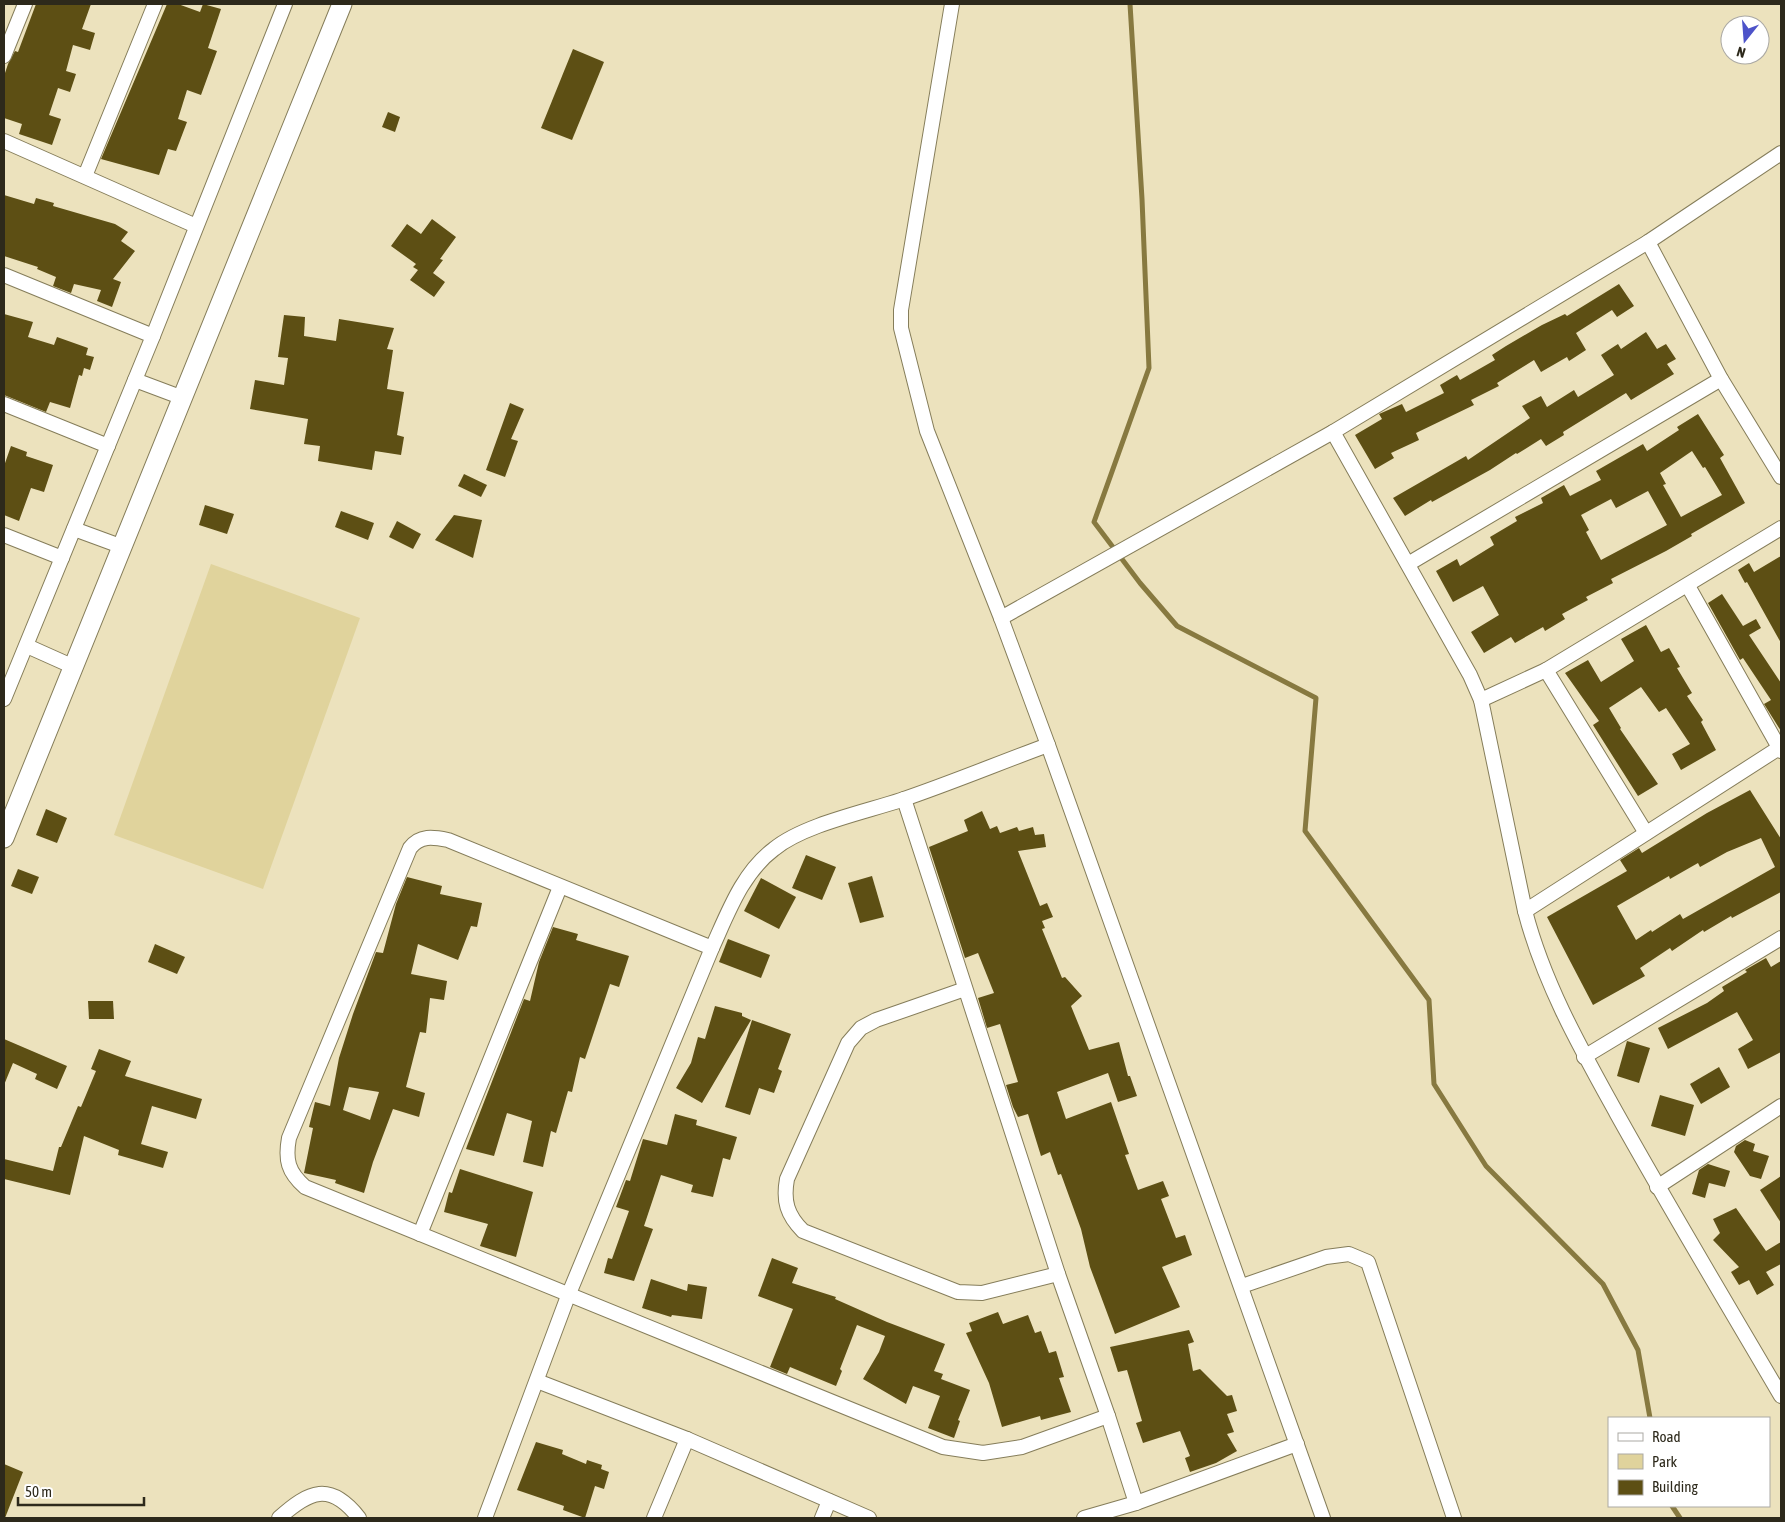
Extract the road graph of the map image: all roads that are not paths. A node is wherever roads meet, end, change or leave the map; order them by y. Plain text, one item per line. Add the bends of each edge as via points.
1 (25, 4) edge
2 (154, 4) edge
3 (285, 4) edge
4 (342, 4) edge
5 (952, 4) edge
6 (4, 56) edge
7 (4, 141) edge
8 (1781, 153) edge
9 (85, 176) junction
10 (196, 226) junction
11 (1648, 242) junction
12 (4, 275) edge
13 (154, 336) junction
14 (1721, 379) junction
15 (136, 380) junction
16 (183, 398) junction
17 (4, 404) edge
18 (1333, 432) junction
19 (108, 446) junction
20 (1781, 477) edge
21 (1781, 528) edge
22 (74, 529) junction
23 (4, 535) edge
24 (122, 547) junction
25 (62, 558) junction
26 (1408, 564) junction
27 (1688, 586) junction
28 (1001, 618) junction
29 (27, 646) junction
30 (74, 667) junction
31 (1546, 670) junction
32 (9, 672) edge
33 (4, 700) edge
34 (1481, 700) junction
35 (1048, 745) junction
36 (1780, 750) edge
37 (904, 799) junction
38 (1646, 834) junction
39 (4, 838) edge
40 (560, 887) junction
41 (1525, 911) junction
42 (1781, 938) edge
43 (712, 948) junction
44 (965, 988) junction
45 (1584, 1058) junction
46 (1781, 1106) edge
47 (1657, 1187) junction
48 (420, 1234) junction
49 (1058, 1274) junction
50 (1242, 1286) junction
51 (568, 1296) junction
52 (537, 1381) junction
53 (1781, 1396) edge
54 (1108, 1416) junction
55 (686, 1439) junction
56 (1297, 1444) junction
57 (829, 1501) junction
58 (1136, 1502) junction
59 (279, 1518) edge
60 (359, 1518) edge
61 (485, 1518) edge
62 (654, 1518) edge
63 (822, 1518) edge
64 (869, 1518) edge
65 (1084, 1518) edge
66 (1323, 1518) edge
67 (1454, 1518) edge

1 - 6 street
2 - 9 street
3 - 10 street
4 - 16 street
5 - 28 street via 900,310 901,328 927,432
7 - 9 street
8 - 11 street
9 - 10 street
10 - 13 street
11 - 14 street
11 - 18 street
12 - 13 street
13 - 15 street
14 - 20 street
14 - 26 street
15 - 16 street
15 - 19 street
16 - 24 street
17 - 19 street
18 - 26 street
18 - 28 street
19 - 22 street
21 - 27 street
22 - 24 street
22 - 25 street
23 - 25 street
24 - 30 street
25 - 29 street
26 - 34 street
27 - 31 street
27 - 36 street
28 - 35 street
29 - 30 street
29 - 32 street
30 - 39 street
31 - 34 street
31 - 38 street
32 - 33 street
34 - 41 street
35 - 37 street
35 - 50 street
36 - 38 street
37 - 43 street via 797,836 774,848 736,895
37 - 44 street
38 - 41 street
40 - 43 street
40 - 48 street
40 - 48 street via 448,840 425,838 416,841 410,848 289,1138 287,1165 304,1186
41 - 45 street via 1545,974
42 - 45 street
43 - 51 street
44 - 49 street
44 - 49 street via 876,1020 861,1028 848,1042 787,1179 784,1194 788,1213 803,1231 958,1292 982,1293
45 - 47 street
46 - 47 street
47 - 53 street
48 - 51 street
49 - 54 street
50 - 56 street
50 - 67 street via 1326,1257 1349,1254 1368,1262
51 - 52 street
51 - 54 street via 943,1447 983,1453 1022,1447
52 - 55 street
52 - 61 street
54 - 58 street
55 - 57 street
55 - 62 street
56 - 58 street
56 - 66 street
57 - 63 street
57 - 64 street
58 - 65 street
59 - 60 street via 298,1501 319,1493 340,1499

